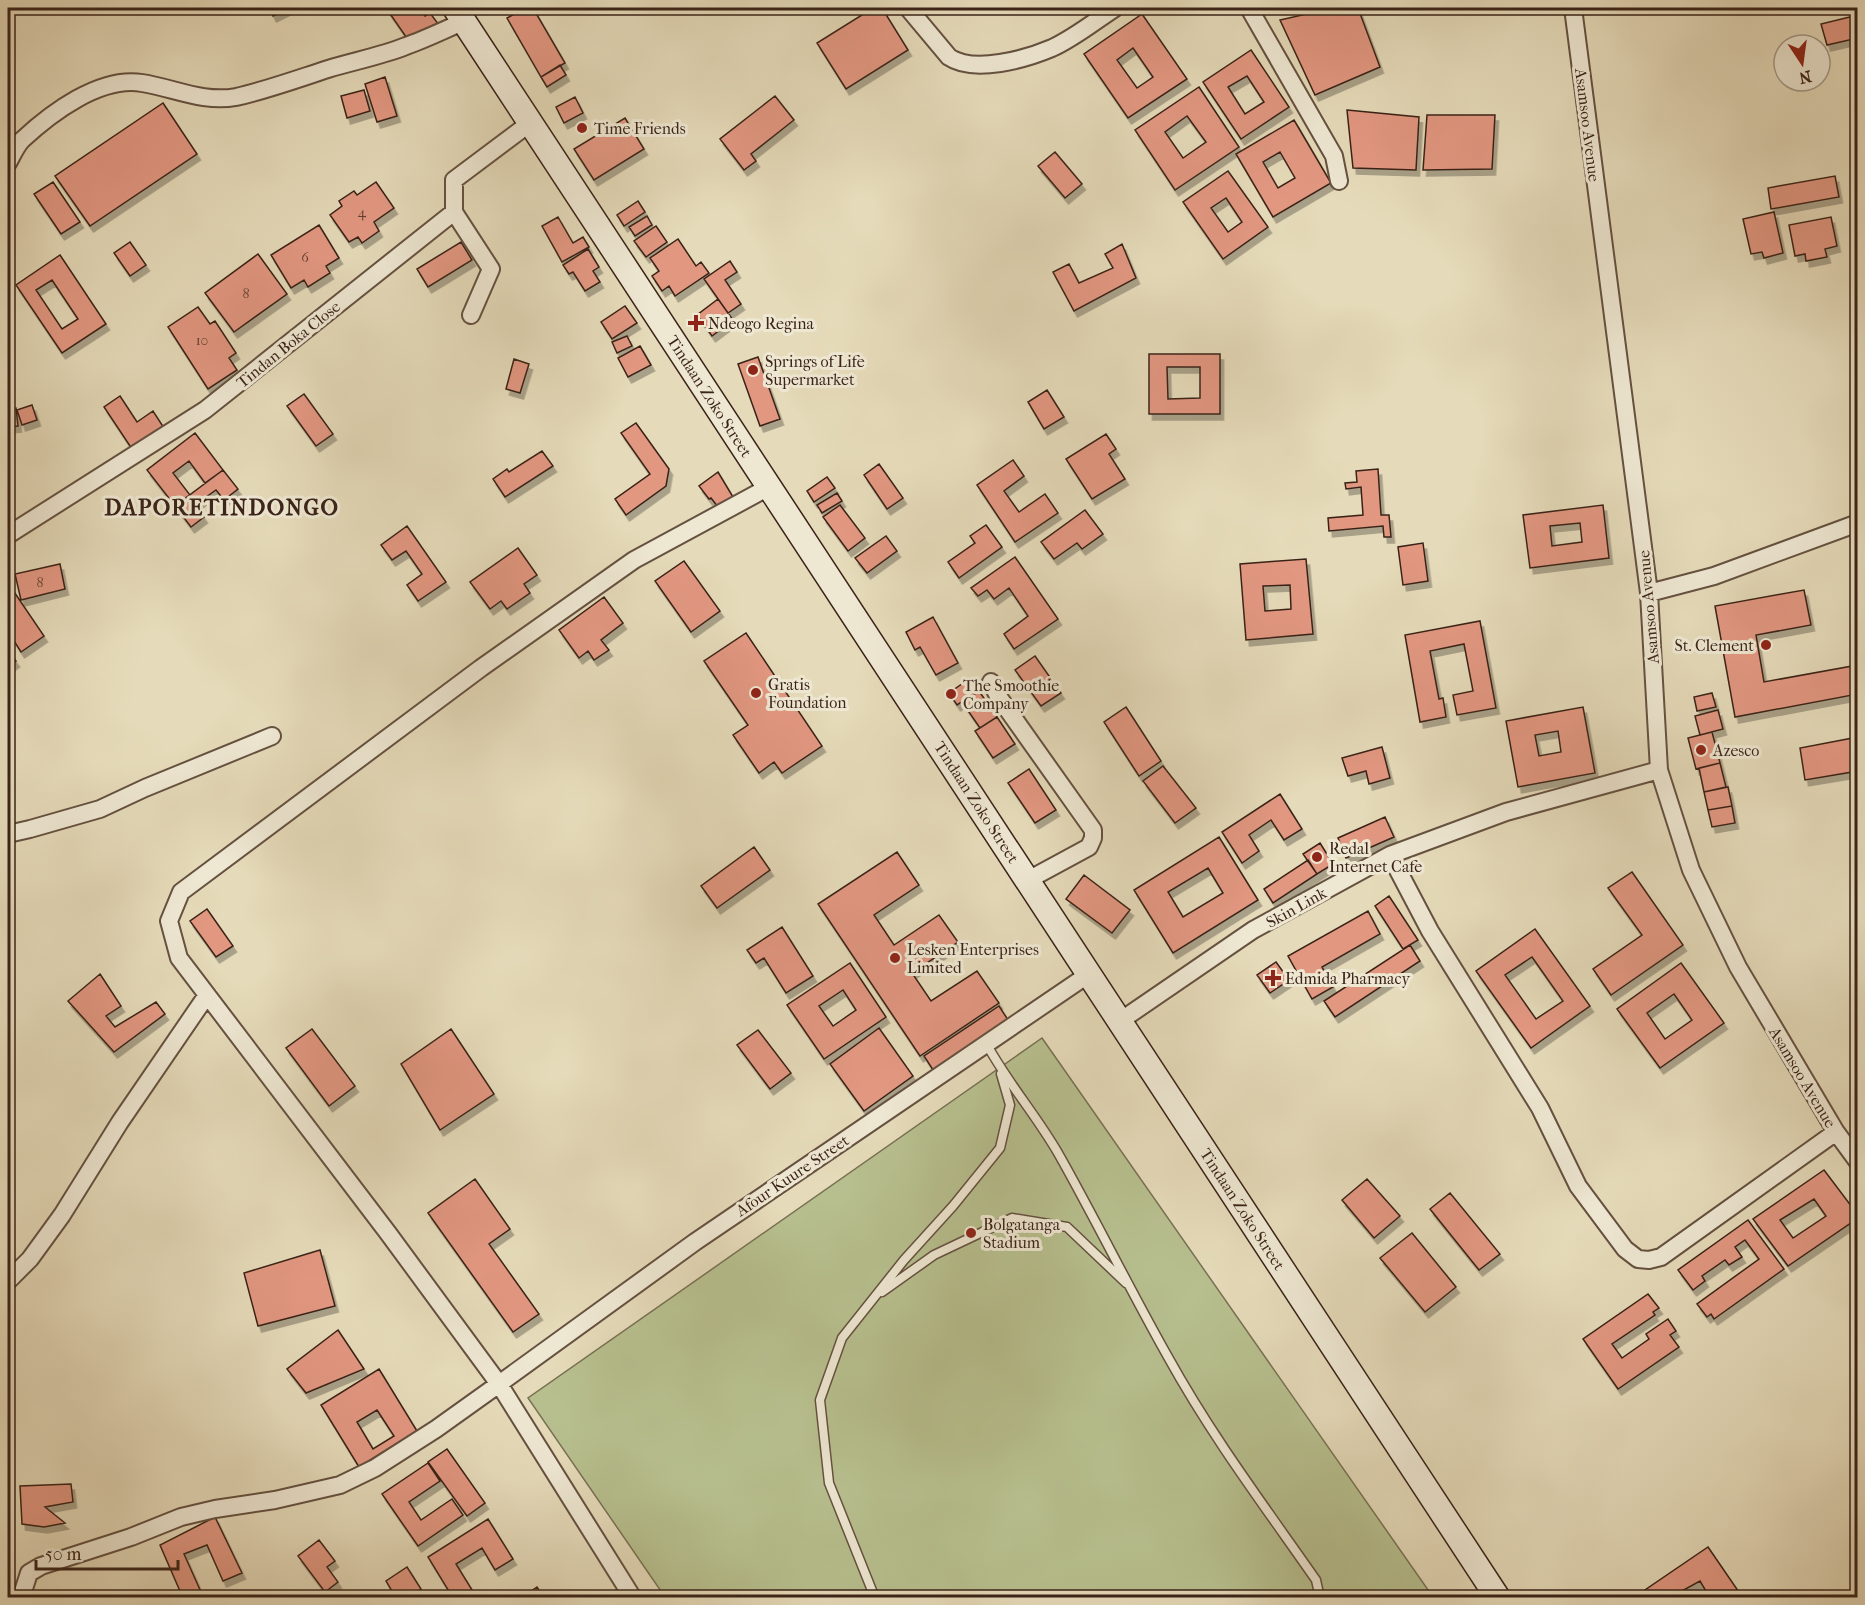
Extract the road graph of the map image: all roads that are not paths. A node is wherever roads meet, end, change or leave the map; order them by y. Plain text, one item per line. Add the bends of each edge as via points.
1 (908, 8) edge
2 (1115, 8) edge
3 (1250, 8) edge
4 (1573, 8) edge
5 (460, 14) edge
6 (530, 123) junction
7 (8, 163) edge
8 (1339, 181) dead end
9 (454, 212) junction
10 (471, 315) dead end
11 (769, 486) junction
12 (1857, 523) edge
13 (8, 535) edge
14 (1649, 593) junction
15 (992, 682) dead end
16 (272, 736) dead end
17 (1659, 770) junction
18 (8, 834) edge
19 (1390, 855) junction
20 (1028, 880) junction
21 (1089, 974) junction
22 (207, 995) junction
23 (1120, 1021) junction
24 (986, 1043) junction
25 (1000, 1068) junction
26 (1836, 1132) junction
27 (1857, 1162) edge
28 (8, 1281) edge
29 (1131, 1288) junction
30 (874, 1298) junction
31 (499, 1384) junction
32 (21, 1598) edge
33 (633, 1598) edge
34 (874, 1598) edge
35 (1320, 1598) edge
36 (1498, 1598) edge

1 - 2 street via 949,57 972,64 1005,62 1054,47
3 - 8 street via 1334,156
4 - 14 street, Asamsoo Avenue
5 - 6 main road, Tindaan Zoko Street
5 - 7 street via 405,47 232,98 195,97 139,82 105,86 90,91 21,142
6 - 9 street via 454,180
6 - 11 main road, Tindaan Zoko Street
9 - 10 street via 491,269
9 - 13 street, Tindan Boka Close via 205,410
11 - 20 main road, Tindaan Zoko Street
11 - 22 street via 634,560 182,892 169,921 179,958
12 - 14 street via 1713,576
14 - 17 street, Asamsoo Avenue
15 - 20 street via 1093,830 1089,847
16 - 18 street via 100,809
17 - 19 street, Skin Link via 1506,812
17 - 26 street, Asamsoo Avenue via 1691,870 1738,967
19 - 23 street, Skin Link via 1253,930
19 - 26 street via 1430,931 1540,1108 1578,1186 1625,1249 1638,1259 1661,1257
20 - 21 main road, Tindaan Zoko Street
21 - 23 main road, Tindaan Zoko Street
21 - 24 street, Afour Kuure Street
22 - 28 street via 62,1215 30,1259
22 - 31 street
23 - 36 main road, Tindaan Zoko Street
24 - 25 lane
24 - 31 street, Afour Kuure Street via 694,1242
25 - 29 lane via 1039,1121
25 - 30 lane via 1010,1105 1000,1148
26 - 27 street, Asamsoo Avenue
29 - 30 lane via 1067,1227 1012,1218 934,1255
29 - 35 lane via 1200,1410 1316,1580
30 - 34 lane via 842,1338 820,1400 829,1483
31 - 32 street, Afour Kuure Street via 375,1468 340,1485 181,1517 41,1566 29,1573
31 - 33 street

